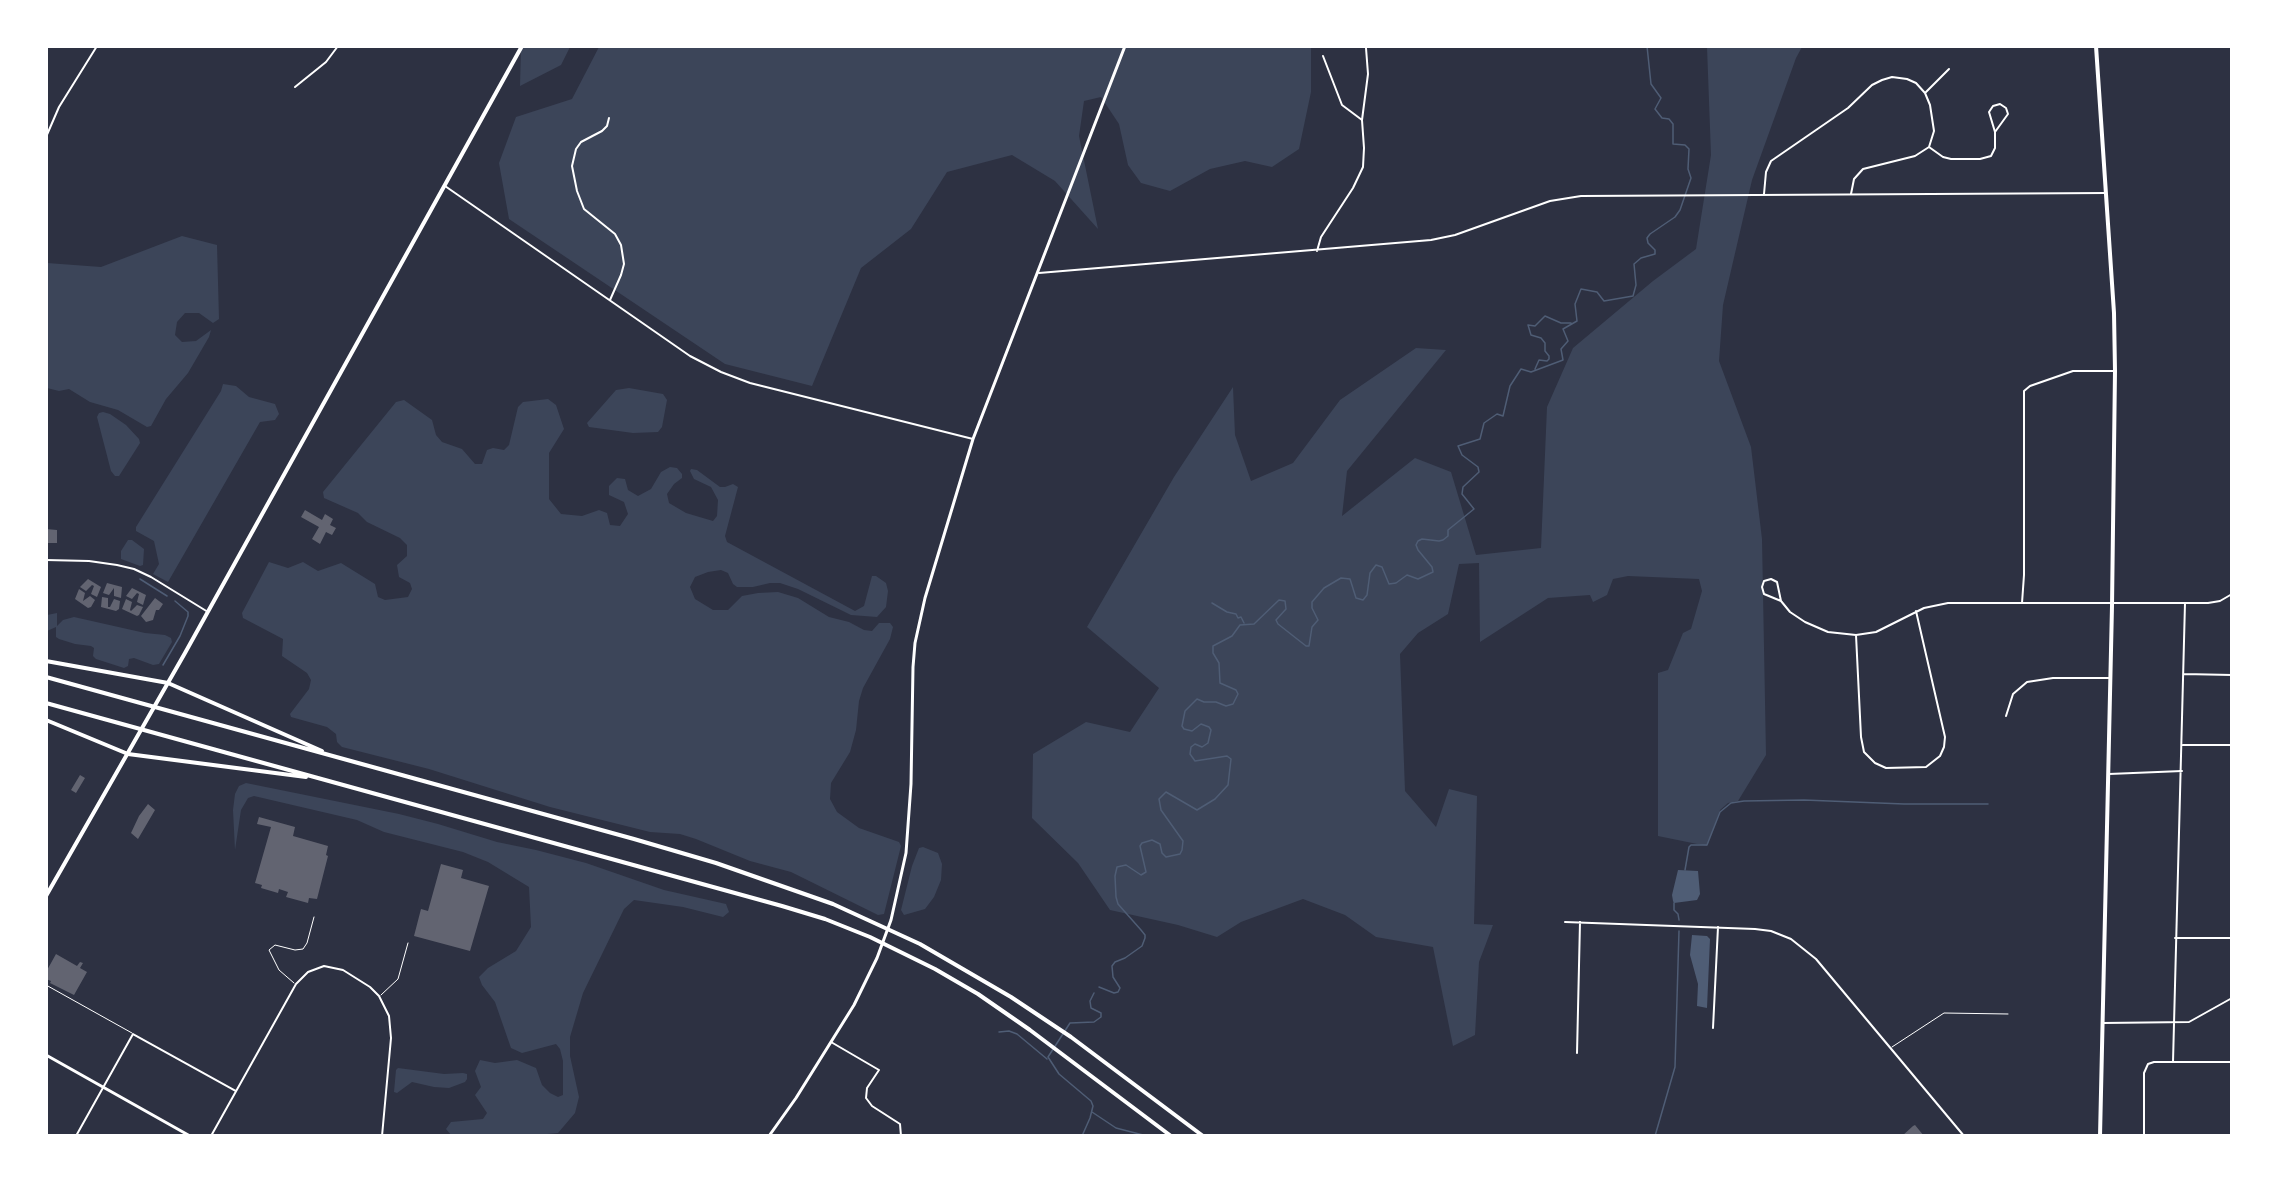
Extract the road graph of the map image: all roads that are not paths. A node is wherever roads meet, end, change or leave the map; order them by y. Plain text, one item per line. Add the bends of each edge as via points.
1 (97, 46) edge
2 (338, 46) edge
3 (522, 46) edge
4 (1125, 46) edge
5 (2096, 46) edge
6 (1366, 48) dead end
7 (1323, 56) dead end
8 (1949, 69) dead end
9 (296, 87) dead end
10 (1924, 93) junction
11 (609, 117) dead end
12 (1362, 120) junction
13 (1995, 132) junction
14 (46, 137) edge
15 (1929, 147) junction
16 (446, 186) junction
17 (2106, 193) junction
18 (1764, 194) junction
19 (1851, 194) junction
20 (1317, 251) junction
21 (1039, 273) junction
22 (610, 300) junction
23 (2115, 371) junction
24 (973, 439) junction
25 (46, 560) edge
26 (2232, 594) edge
27 (1781, 601) junction
28 (2113, 602) junction
29 (2022, 603) junction
30 (2185, 603) junction
31 (1916, 611) junction
32 (208, 612) junction
33 (1856, 635) junction
34 (46, 661) edge
35 (2184, 674) junction
36 (2232, 675) edge
37 (46, 676) edge
38 (2110, 678) junction
39 (168, 683) junction
40 (46, 703) edge
41 (2006, 716) dead end
42 (46, 720) edge
43 (2183, 745) junction
44 (2232, 745) edge
45 (128, 754) junction
46 (333, 756) junction
47 (2182, 771) junction
48 (2109, 774) junction
49 (318, 778) junction
50 (46, 896) edge
51 (314, 917) dead end
52 (1565, 921) dead end
53 (1580, 922) junction
54 (1718, 927) junction
55 (2175, 938) junction
56 (2232, 938) edge
57 (408, 943) dead end
58 (296, 984) junction
59 (46, 985) edge
60 (379, 996) junction
61 (2232, 999) edge
62 (2008, 1014) dead end
63 (2103, 1023) junction
64 (2174, 1023) junction
65 (1713, 1028) dead end
66 (133, 1034) junction
67 (831, 1042) junction
68 (1891, 1048) junction
69 (1577, 1053) dead end
70 (46, 1055) edge
71 (2173, 1062) junction
72 (2232, 1062) edge
73 (103, 1087) junction
74 (236, 1091) junction
75 (76, 1136) edge
76 (190, 1136) edge
77 (211, 1136) edge
78 (382, 1136) edge
79 (769, 1136) edge
80 (901, 1136) edge
81 (1171, 1136) edge
82 (1203, 1136) edge
83 (1964, 1136) edge
84 (2100, 1136) edge
85 (2144, 1136) edge

1 - 14 street via 59,106
2 - 9 street via 326,62
3 - 16 main road
4 - 21 street
5 - 17 main road
6 - 12 street via 1368,82
7 - 12 street via 1342,105
8 - 10 street
10 - 15 street via 1934,127
10 - 18 street via 1916,83 1903,78 1877,82 1848,108 1772,161 1766,172
11 - 22 street via 602,131 576,149 572,166 584,209 615,234 621,245 624,264
12 - 20 street via 1363,166 1321,237
13 - 13 street via 2008,114 2000,104 1989,112
13 - 15 street via 1995,151 1984,158 1947,158
15 - 19 street via 1912,157 1863,169 1854,179
16 - 22 street
16 - 32 main road
17 - 19 street
17 - 23 main road
18 - 19 street
18 - 20 street via 1570,196 1455,236
20 - 21 street
21 - 24 street
22 - 24 street via 696,359 732,377
23 - 28 main road
23 - 29 street via 2073,371 2024,390
24 - 67 street via 915,644 910,807 895,906 877,958
25 - 32 street via 89,561 134,569
26 - 30 street via 2214,603
27 - 27 street via 1778,583 1766,580 1763,592
27 - 33 street via 1815,628
28 - 29 street
28 - 30 street
28 - 38 main road
29 - 31 street via 1953,602
30 - 35 street
31 - 33 street via 1881,630
31 - 33 street via 1945,737 1940,756 1926,767 1886,768 1864,752
32 - 39 main road
34 - 39 main road
35 - 36 street
35 - 43 street
37 - 46 main road
38 - 41 street via 2027,682 2013,694
38 - 48 main road
39 - 45 main road
39 - 46 main road
40 - 49 main road
42 - 45 main road
43 - 44 street
43 - 47 street
45 - 49 main road
45 - 50 main road
46 - 82 main road via 717,863 833,904 937,954 1011,997
47 - 48 street
47 - 55 street
48 - 63 main road
49 - 81 main road via 825,919 870,937 978,994
51 - 58 lane via 303,949 275,945 269,950 282,974
52 - 53 street
53 - 54 street
53 - 69 street
54 - 65 street
54 - 68 street via 1771,931 1800,944
55 - 56 street
55 - 64 street
57 - 60 lane via 398,979
58 - 60 street via 311,969 333,967 360,980
58 - 74 street
59 - 66 lane
60 - 78 street via 391,1027
61 - 64 street via 2188,1023
62 - 68 lane via 1944,1013
63 - 64 street
63 - 84 main road
64 - 71 street
66 - 73 street
66 - 74 street
67 - 79 street
67 - 80 street via 879,1070 867,1088 867,1098 872,1106 900,1124
68 - 83 street
70 - 73 street
71 - 72 street
71 - 85 street via 2152,1062 2145,1068
73 - 75 street
73 - 76 street
74 - 77 street

